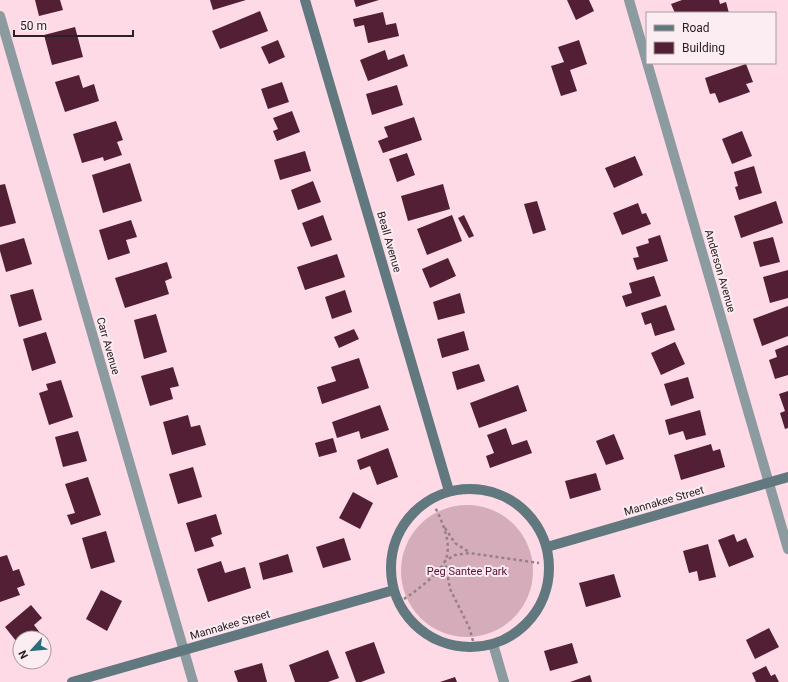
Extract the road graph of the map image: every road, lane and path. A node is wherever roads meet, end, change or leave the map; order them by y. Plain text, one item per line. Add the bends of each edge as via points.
1 (305, 0) edge
2 (629, 0) edge
3 (0, 16) edge
4 (646, 59) edge
5 (648, 64) edge
6 (788, 477) edge
7 (769, 483) junction
8 (449, 491) junction
9 (435, 507) dead end
10 (445, 527) junction
11 (547, 547) junction
12 (788, 549) edge
13 (469, 553) junction
14 (446, 561) junction
15 (539, 563) dead end
16 (394, 590) junction
17 (404, 600) dead end
18 (473, 641) dead end
19 (493, 644) junction
20 (184, 650) junction
21 (72, 682) edge
22 (193, 682) edge
23 (504, 682) edge

1 - 8 street, Beall Avenue
2 - 4 street, Anderson Avenue
3 - 20 street, Carr Avenue
5 - 7 street, Anderson Avenue
6 - 7 street, Mannakee Street
7 - 11 street, Mannakee Street
7 - 12 street, Anderson Avenue
8 - 11 street via 474,488 498,493 520,505 537,524
8 - 16 street via 426,501 408,518 396,540 391,565
9 - 10 path
10 - 13 path via 454,543
10 - 14 path
11 - 19 street via 550,572 545,596 533,617 515,634
13 - 14 path via 455,555
13 - 15 path
14 - 17 path via 425,584
14 - 18 path via 450,589 469,627
16 - 19 street via 405,612 422,631 444,643 468,647
16 - 20 street, Mannakee Street
19 - 23 street
20 - 21 street, Mannakee Street
20 - 22 street, Carr Avenue

